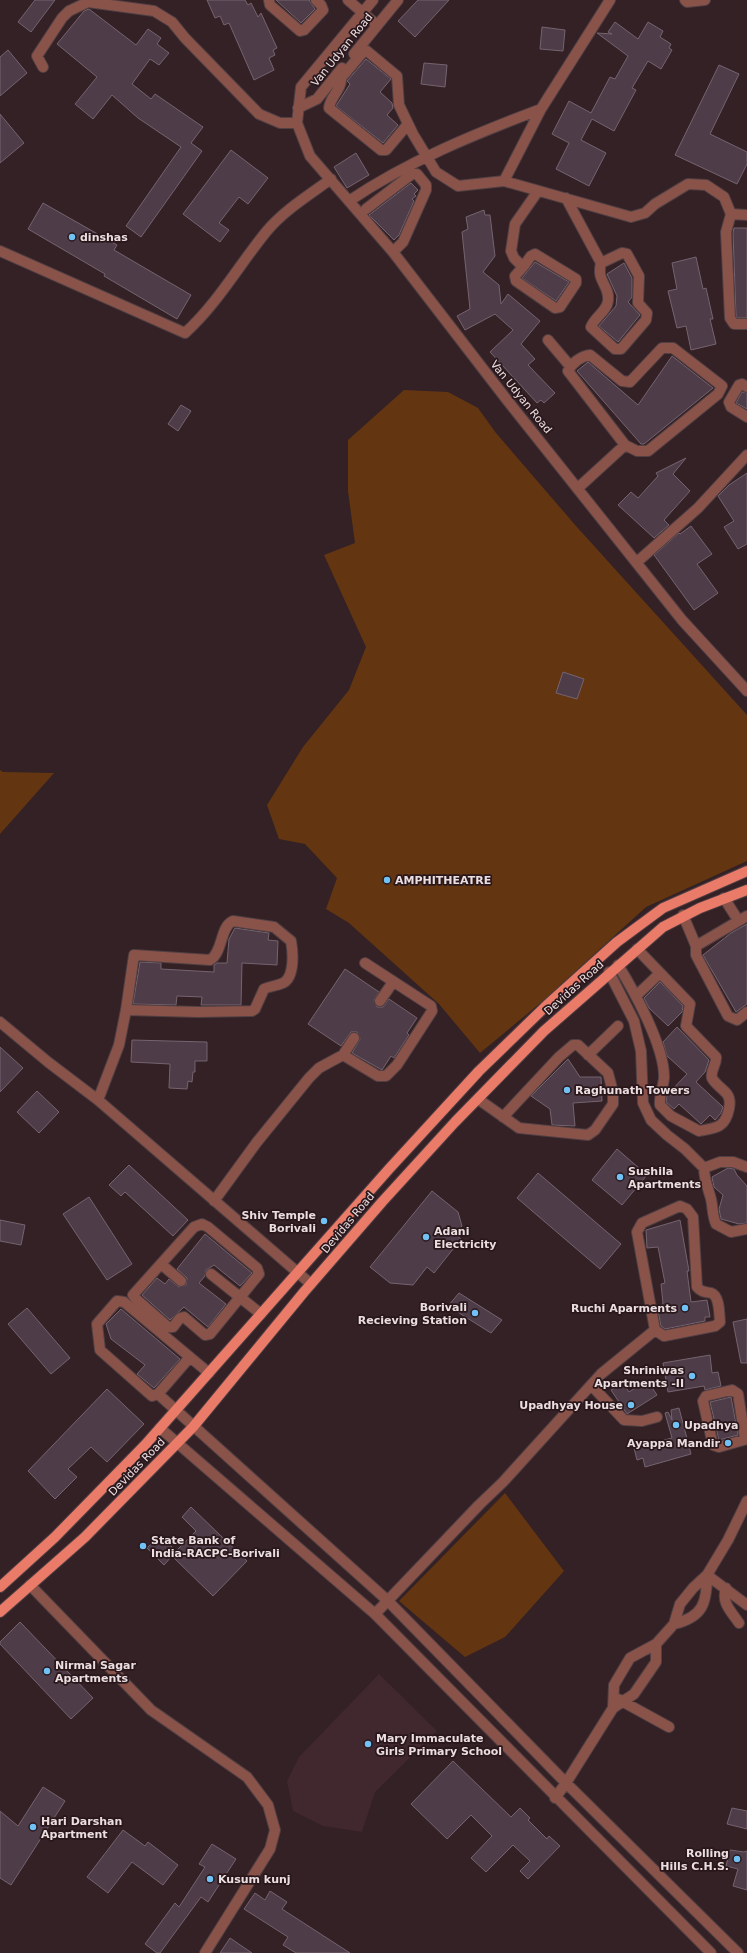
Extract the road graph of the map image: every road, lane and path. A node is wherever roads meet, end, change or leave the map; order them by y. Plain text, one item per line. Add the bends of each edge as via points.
1 (269, 0) edge
2 (316, 0) edge
3 (348, 0) edge
4 (373, 0) edge
5 (398, 0) edge
6 (610, 0) edge
7 (685, 0) edge
8 (705, 0) edge
9 (362, 12) junction
10 (377, 25) junction
11 (42, 67) dead end
12 (298, 108) junction
13 (541, 109) junction
14 (298, 123) junction
15 (408, 124) junction
16 (427, 158) junction
17 (394, 172) junction
18 (331, 179) junction
19 (504, 180) junction
20 (401, 182) junction
21 (373, 185) junction
22 (538, 191) junction
23 (382, 197) junction
24 (566, 198) junction
25 (350, 201) junction
26 (366, 209) dead end
27 (731, 214) junction
28 (747, 215) edge
29 (0, 251) edge
30 (393, 252) junction
31 (601, 263) junction
32 (523, 267) junction
33 (747, 324) edge
34 (548, 340) dead end
35 (570, 366) junction
36 (747, 387) edge
37 (747, 417) edge
38 (625, 445) junction
39 (747, 455) edge
40 (578, 488) junction
41 (637, 562) junction
42 (747, 691) edge
43 (747, 871) edge
44 (747, 890) edge
45 (724, 898) junction
46 (683, 915) junction
47 (743, 918) edge
48 (696, 946) junction
49 (637, 949) junction
50 (365, 963) dead end
51 (618, 965) junction
52 (610, 972) junction
53 (660, 973) junction
54 (393, 982) junction
55 (636, 996) junction
56 (380, 1001) dead end
57 (126, 1010) junction
58 (747, 1012) edge
59 (0, 1022) edge
60 (618, 1026) dead end
61 (354, 1038) dead end
62 (343, 1055) junction
63 (588, 1055) junction
64 (478, 1099) junction
65 (98, 1100) junction
66 (503, 1117) junction
67 (747, 1167) edge
68 (704, 1168) junction
69 (214, 1201) junction
70 (747, 1230) edge
71 (161, 1264) junction
72 (297, 1273) junction
73 (211, 1274) dead end
74 (181, 1281) dead end
75 (311, 1284) junction
76 (240, 1298) junction
77 (260, 1314) junction
78 (655, 1330) junction
79 (190, 1357) junction
80 (209, 1373) junction
81 (590, 1385) junction
82 (158, 1394) junction
83 (176, 1412) junction
84 (657, 1417) dead end
85 (193, 1427) junction
86 (160, 1428) junction
87 (746, 1439) edge
88 (177, 1444) junction
89 (747, 1500) edge
90 (707, 1575) junction
91 (30, 1585) junction
92 (0, 1587) edge
93 (726, 1588) junction
94 (387, 1600) junction
95 (747, 1605) edge
96 (0, 1612) edge
97 (375, 1614) junction
98 (739, 1623) dead end
99 (674, 1624) junction
100 (656, 1644) junction
101 (618, 1699) junction
102 (484, 1700) junction
103 (472, 1713) junction
104 (669, 1727) dead end
105 (566, 1783) junction
106 (555, 1798) junction
107 (206, 1953) edge
108 (710, 1953) edge
109 (738, 1953) edge

1 - 2 street via 270,5 300,31 323,10
3 - 9 street
4 - 9 street, Van Udyan Road
5 - 10 street, Van Udyan Road
6 - 13 street
7 - 8 street
9 - 10 street
9 - 12 street, Van Udyan Road via 301,87
10 - 12 street, Van Udyan Road via 317,99
11 - 14 street via 37,56 69,11 88,2 154,11 172,22 259,114 280,123
12 - 14 street, Van Udyan Road
13 - 16 street
13 - 19 street
14 - 18 street, Van Udyan Road via 310,156
15 - 15 street via 399,104 397,76 367,51 363,52 341,78 329,108 381,150 386,150
15 - 16 street
16 - 17 street
16 - 19 street via 436,172 458,186
17 - 20 street
17 - 21 street
18 - 25 street, Van Udyan Road
18 - 29 street via 296,204 267,230 225,289 186,333
19 - 22 street
20 - 23 street
20 - 30 street via 412,174 417,174 426,185 426,190 403,242
21 - 23 street
21 - 25 street
22 - 24 street
22 - 32 street via 515,224 511,251
23 - 26 street
24 - 27 street via 631,217 645,213 688,184 706,185 724,197
24 - 31 street
25 - 30 street, Van Udyan Road
27 - 28 street
27 - 33 street via 726,232 730,318 734,324
30 - 40 street, Van Udyan Road
31 - 31 street via 622,252 627,254 639,276 638,303 647,313 646,320 621,349 615,349 592,327 608,303 608,293 599,272
32 - 32 street via 515,276 516,281 554,308 560,307 576,283 576,279 535,254
34 - 35 street
35 - 38 street via 568,371
35 - 38 street via 584,356 590,355 622,381 630,382 662,348 673,348 722,386 718,394 648,451 637,451
36 - 37 street via 739,385 729,402 731,407
38 - 40 street
39 - 41 street via 698,508
40 - 41 street, Van Udyan Road
41 - 42 street, Van Udyan Road via 682,620
43 - 72 main road, Devidas Road via 663,908 617,942 552,1000 479,1071
44 - 45 main road, Devidas Road
45 - 46 main road, Devidas Road
45 - 47 street
46 - 48 street
46 - 49 main road, Devidas Road via 664,926
47 - 48 street
48 - 58 street via 696,955 728,1016 737,1020
49 - 51 main road, Devidas Road
49 - 53 street
50 - 54 street
51 - 52 main road, Devidas Road
51 - 55 street
52 - 64 main road, Devidas Road via 544,1031
52 - 68 street via 634,1021 641,1050 644,1103 651,1120
53 - 55 street
53 - 55 street via 690,1004 686,1026 716,1057 713,1079 728,1095 730,1104 727,1119 720,1127 699,1131 671,1116 660,1105 659,1098 664,1079 662,1068 656,1042
54 - 56 street
54 - 62 street via 431,1006 432,1011 397,1064 386,1076 378,1076
57 - 57 street via 134,956 210,960 216,955 227,926 233,922 274,926 291,941 293,959 287,979 283,983 264,989 254,1010
57 - 65 street via 119,1046
59 - 65 street
60 - 63 street
61 - 62 street
62 - 69 street via 319,1068 309,1078 257,1142
63 - 66 street via 578,1045 573,1045
63 - 66 street via 608,1073 613,1092 613,1104 595,1130 588,1135 519,1128
64 - 66 street
64 - 75 main road, Devidas Road via 382,1202
65 - 69 street
67 - 68 street via 733,1162 720,1162
68 - 70 street via 704,1177 712,1201 712,1215 716,1224 731,1232
69 - 72 street
71 - 74 street
71 - 76 street via 194,1227 202,1224 257,1268 259,1274
71 - 76 street via 133,1294 168,1327 172,1327 184,1317 205,1335 210,1334
72 - 75 street
72 - 77 main road, Devidas Road
73 - 76 street
75 - 85 main road, Devidas Road
76 - 77 street
77 - 80 main road, Devidas Road
78 - 78 street via 664,1336 715,1326 720,1322 717,1298 713,1294 701,1292 697,1287 693,1217 687,1209 680,1206 642,1223 637,1232
78 - 81 street
79 - 80 street
79 - 82 street
79 - 82 street via 124,1302 117,1301 96,1324 100,1350 152,1396
80 - 83 main road, Devidas Road
81 - 84 street via 624,1420 642,1422
81 - 94 street via 503,1482
82 - 83 street
83 - 85 street
83 - 86 main road, Devidas Road
85 - 88 main road, Devidas Road
85 - 94 street
86 - 88 street
86 - 92 main road, Devidas Road via 55,1537
87 - 87 street via 720,1447 713,1445 703,1401 706,1396 732,1390 738,1394
88 - 91 main road, Devidas Road via 85,1537
88 - 97 street
89 - 90 street via 728,1540
90 - 93 street
90 - 99 street via 680,1604
90 - 99 street via 707,1593 703,1605 687,1621
91 - 96 main road, Devidas Road
91 - 107 street via 151,1710 247,1777 268,1805 275,1830 270,1849
93 - 95 street
93 - 98 street via 725,1603
94 - 97 street
94 - 102 street
97 - 103 street
99 - 100 street
100 - 101 street via 656,1662 634,1694
100 - 101 street via 630,1658 614,1685
101 - 104 street
101 - 105 street
102 - 103 street
102 - 105 street
103 - 106 street
105 - 106 street
105 - 109 street
106 - 108 street

